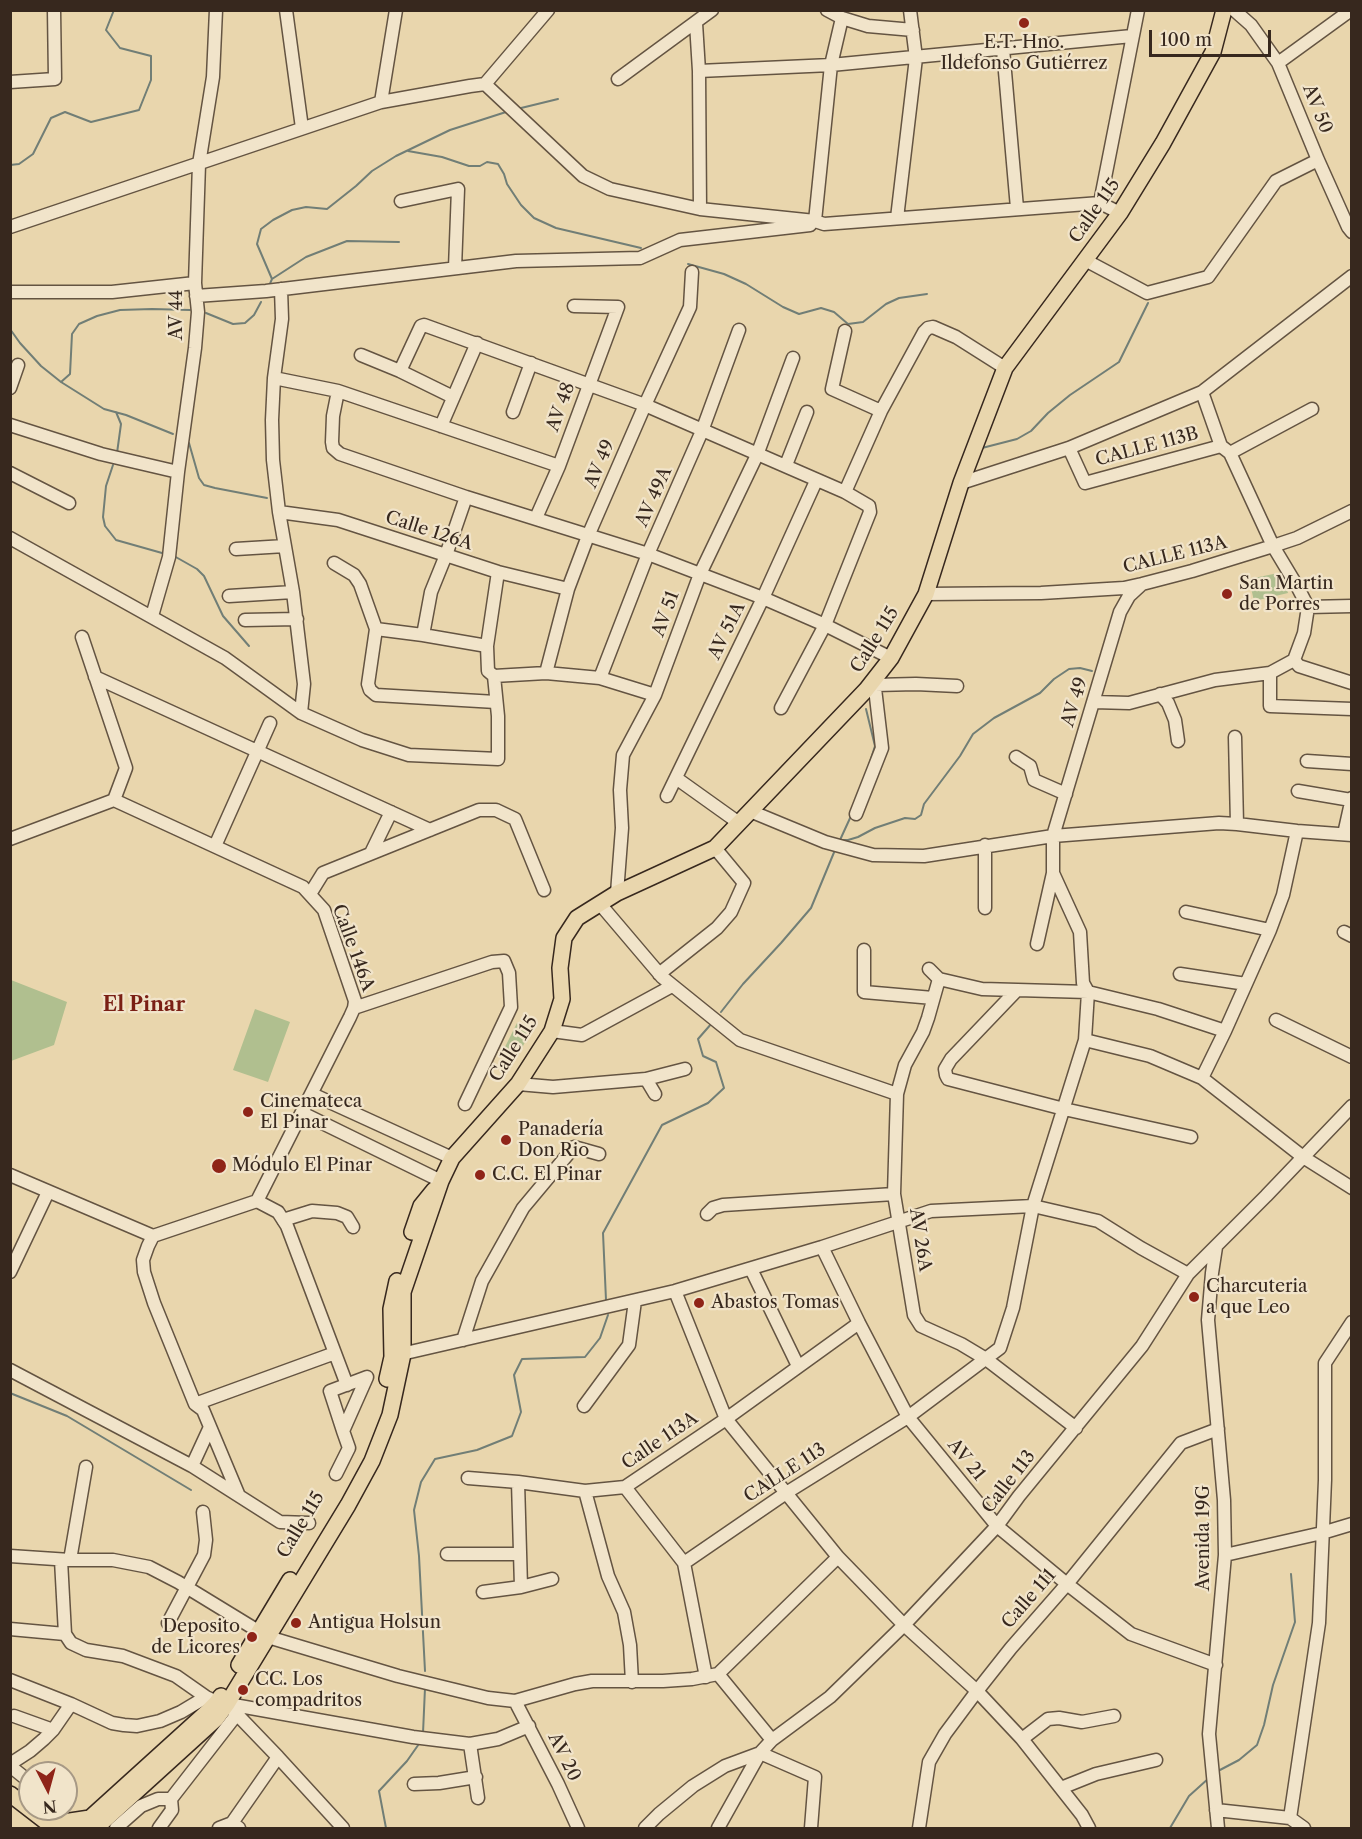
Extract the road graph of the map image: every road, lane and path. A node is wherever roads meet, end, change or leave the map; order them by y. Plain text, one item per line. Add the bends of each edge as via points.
1 (54, 10) edge
2 (216, 10) edge
3 (286, 10) edge
4 (396, 10) edge
5 (548, 10) edge
6 (712, 10) edge
7 (827, 10) edge
8 (910, 10) edge
9 (1138, 10) edge
10 (1224, 10) edge
11 (1234, 10) edge
12 (1345, 12) edge
13 (842, 18) junction
14 (696, 23) junction
15 (913, 30) junction
16 (1132, 36) junction
17 (1004, 49) junction
18 (916, 58) junction
19 (1278, 63) junction
20 (831, 65) junction
21 (699, 71) junction
22 (618, 80) dead end
23 (10, 81) edge
24 (485, 84) junction
25 (381, 102) junction
26 (302, 128) junction
27 (1318, 160) junction
28 (199, 164) junction
29 (401, 201) dead end
30 (1100, 203) junction
31 (1017, 208) junction
32 (700, 209) junction
33 (1120, 213) junction
34 (897, 218) junction
35 (819, 222) junction
36 (10, 227) edge
37 (1352, 232) edge
38 (1085, 260) junction
39 (455, 268) junction
40 (692, 272) dead end
41 (1352, 276) edge
42 (195, 283) junction
43 (281, 289) junction
44 (10, 292) edge
45 (196, 296) junction
46 (574, 306) dead end
47 (739, 330) dead end
48 (845, 331) dead end
49 (477, 343) junction
50 (361, 355) dead end
51 (793, 358) dead end
52 (531, 363) junction
53 (18, 365) dead end
54 (1005, 368) junction
55 (400, 371) junction
56 (274, 378) junction
57 (589, 385) junction
58 (10, 388) edge
59 (338, 391) junction
60 (1202, 392) junction
61 (453, 397) junction
62 (645, 405) junction
63 (1312, 410) dead end
64 (807, 411) dead end
65 (881, 411) junction
66 (513, 412) dead end
67 (10, 425) edge
68 (441, 426) junction
69 (702, 431) junction
70 (1069, 448) junction
71 (1225, 449) junction
72 (757, 455) junction
73 (786, 465) junction
74 (559, 466) junction
75 (178, 472) junction
76 (10, 473) edge
77 (816, 481) junction
78 (961, 483) junction
79 (845, 492) junction
80 (466, 497) junction
81 (69, 503) dead end
82 (1352, 511) edge
83 (279, 512) junction
84 (536, 518) junction
85 (588, 536) junction
86 (10, 538) edge
87 (285, 546) junction
88 (1274, 546) junction
89 (237, 549) dead end
90 (648, 554) junction
91 (446, 555) junction
92 (334, 563) dead end
93 (498, 573) junction
94 (700, 574) junction
95 (1142, 584) junction
96 (568, 589) junction
97 (293, 592) junction
98 (926, 594) junction
99 (229, 596) dead end
100 (763, 598) junction
101 (1352, 606) edge
102 (1308, 607) junction
103 (152, 616) junction
104 (297, 619) junction
105 (245, 620) dead end
106 (825, 625) junction
107 (376, 629) junction
108 (423, 635) junction
109 (82, 637) dead end
110 (487, 646) junction
111 (891, 658) junction
112 (1294, 660) junction
113 (546, 673) junction
114 (1270, 673) junction
115 (494, 676) junction
116 (95, 677) junction
117 (600, 678) junction
118 (874, 683) junction
119 (1352, 683) edge
120 (957, 686) dead end
121 (1160, 694) junction
122 (655, 695) junction
123 (496, 702) junction
124 (1094, 702) junction
125 (781, 708) dead end
126 (1352, 709) edge
127 (301, 713) junction
128 (270, 723) dead end
129 (1235, 737) dead end
130 (1178, 741) dead end
131 (257, 751) junction
132 (1016, 757) dead end
133 (1307, 760) dead end
134 (1352, 764) edge
135 (676, 778) junction
136 (1298, 791) dead end
137 (1066, 794) junction
138 (667, 796) dead end
139 (1351, 799) edge
140 (114, 800) junction
141 (391, 812) junction
142 (856, 814) dead end
143 (745, 817) junction
144 (1237, 824) junction
145 (430, 830) junction
146 (1297, 831) junction
147 (1348, 835) edge
148 (1053, 836) junction
149 (10, 839) edge
150 (985, 845) junction
151 (215, 846) junction
152 (715, 848) junction
153 (371, 853) junction
154 (1053, 873) junction
155 (544, 890) dead end
156 (617, 892) junction
157 (310, 894) junction
158 (600, 904) junction
159 (986, 908) dead end
160 (1186, 912) dead end
161 (1270, 930) junction
162 (1036, 944) dead end
163 (864, 950) dead end
164 (928, 969) dead end
165 (659, 974) junction
166 (1180, 974) dead end
167 (939, 978) junction
168 (1246, 984) junction
169 (672, 986) junction
170 (1017, 990) junction
171 (1088, 992) junction
172 (933, 998) junction
173 (354, 1008) junction
174 (1276, 1020) dead end
175 (552, 1031) junction
176 (1225, 1031) junction
177 (1085, 1040) junction
178 (1352, 1057) edge
179 (685, 1069) dead end
180 (1202, 1078) junction
181 (646, 1079) junction
182 (518, 1084) junction
183 (312, 1094) junction
184 (655, 1094) dead end
185 (897, 1094) junction
186 (465, 1104) dead end
187 (1352, 1106) edge
188 (1064, 1109) junction
189 (302, 1113) junction
190 (1191, 1137) dead end
191 (599, 1154) dead end
192 (1303, 1157) junction
193 (452, 1158) junction
194 (10, 1175) edge
195 (441, 1181) junction
196 (1352, 1188) edge
197 (48, 1192) junction
198 (894, 1194) junction
199 (257, 1201) junction
200 (1033, 1206) junction
201 (707, 1214) dead end
202 (283, 1220) junction
203 (900, 1221) junction
204 (353, 1227) dead end
205 (153, 1236) junction
206 (822, 1247) junction
207 (1216, 1247) junction
208 (751, 1269) junction
209 (10, 1272) edge
210 (1188, 1274) junction
211 (675, 1291) junction
212 (635, 1301) junction
213 (1352, 1322) edge
214 (859, 1323) junction
215 (464, 1340) junction
216 (335, 1353) junction
217 (397, 1355) junction
218 (986, 1359) junction
219 (798, 1366) junction
220 (10, 1370) edge
221 (347, 1385) junction
222 (195, 1404) junction
223 (584, 1406) dead end
224 (908, 1417) junction
225 (726, 1419) junction
226 (210, 1427) junction
227 (1076, 1428) junction
228 (1218, 1429) junction
229 (343, 1431) junction
230 (192, 1466) junction
231 (86, 1467) dead end
232 (336, 1474) dead end
233 (468, 1478) dead end
234 (518, 1482) junction
235 (625, 1487) junction
236 (585, 1491) junction
237 (786, 1493) junction
238 (240, 1496) junction
239 (203, 1512) dead end
240 (309, 1522) dead end
241 (1352, 1524) edge
242 (997, 1526) junction
243 (1322, 1533) junction
244 (447, 1554) dead end
245 (520, 1554) junction
246 (1225, 1555) junction
247 (10, 1556) edge
248 (838, 1557) junction
249 (65, 1560) junction
250 (684, 1563) junction
251 (552, 1579) dead end
252 (1066, 1584) junction
253 (521, 1587) junction
254 (187, 1588) junction
255 (483, 1592) dead end
256 (168, 1623) dead end
257 (904, 1625) junction
258 (10, 1629) edge
259 (65, 1634) junction
260 (263, 1634) junction
261 (1216, 1665) junction
262 (712, 1676) junction
263 (10, 1680) edge
264 (632, 1682) junction
265 (976, 1691) junction
266 (515, 1701) junction
267 (71, 1704) junction
268 (222, 1704) junction
269 (14, 1716) dead end
270 (1114, 1716) dead end
271 (529, 1726) junction
272 (53, 1730) junction
273 (1022, 1739) junction
274 (772, 1740) junction
275 (470, 1744) junction
276 (760, 1753) junction
277 (278, 1757) junction
278 (1156, 1760) dead end
279 (10, 1765) edge
280 (476, 1777) junction
281 (414, 1784) dead end
282 (1061, 1788) junction
283 (10, 1794) edge
284 (478, 1798) dead end
285 (171, 1799) junction
286 (1216, 1810) junction
287 (1290, 1818) junction
288 (113, 1822) edge
289 (46, 1825) edge
290 (91, 1826) edge
291 (236, 1826) edge
292 (159, 1828) edge
293 (219, 1828) edge
294 (343, 1828) edge
295 (578, 1828) edge
296 (645, 1828) edge
297 (718, 1828) edge
298 (811, 1828) edge
299 (919, 1828) edge
300 (1089, 1828) edge
301 (1218, 1828) edge
302 (1304, 1828) edge

1 - 23 street via 55,79
2 - 28 street, AV 44 via 213,77
3 - 26 street
4 - 25 street
5 - 24 street
6 - 14 street
7 - 13 street
8 - 15 street
9 - 16 street
10 - 33 main road, Calle 115 via 1213,52
11 - 19 street, AV 50 via 1251,25
12 - 19 street
13 - 15 street via 868,26
13 - 20 street
14 - 21 street
14 - 22 street
15 - 18 street
16 - 17 street
16 - 30 street
17 - 18 street
17 - 31 street
18 - 20 street
18 - 34 street
19 - 27 street, AV 50
20 - 21 street
20 - 35 street
21 - 32 street
24 - 25 street
24 - 32 street via 583,176 610,189
25 - 26 street
26 - 28 street
27 - 37 street, AV 50
27 - 38 street via 1276,181 1208,277 1147,293
28 - 36 street
28 - 42 street, AV 44
29 - 39 street via 458,189
30 - 31 street
30 - 33 street
31 - 34 street
32 - 35 street
33 - 38 main road, Calle 115
34 - 35 street
35 - 39 street via 680,240 640,258 516,261
38 - 54 main road, Calle 115
39 - 43 street
40 - 62 street, AV 49 via 690,307
41 - 60 street
42 - 44 street via 112,292
42 - 45 street, AV 44
43 - 45 street
43 - 56 street via 282,318
45 - 75 street, AV 44 via 195,348
46 - 57 street, AV 48 via 618,307
47 - 69 street, AV 49A
48 - 65 street via 832,389
49 - 52 street
49 - 55 street via 421,326
49 - 61 street
50 - 55 street
51 - 72 street, AV 51
52 - 57 street
52 - 66 street
53 - 58 street
54 - 65 street via 956,337 928,328
54 - 78 main road, Calle 115
55 - 61 street
56 - 59 street
56 - 83 street via 273,460
57 - 62 street
57 - 74 street, AV 48
59 - 68 street
59 - 80 street via 333,448 340,454
60 - 70 street
60 - 71 street
61 - 68 street
62 - 69 street
62 - 85 street, AV 49
63 - 71 street
64 - 73 street
65 - 79 street
67 - 75 street via 102,454
68 - 74 street
69 - 72 street
69 - 90 street, AV 49A
70 - 71 street, CALLE 113B via 1084,483
70 - 78 street
71 - 88 street
72 - 73 street
72 - 94 street, AV 51
73 - 77 street
74 - 84 street, AV 48
75 - 103 street, AV 44 via 169,557
76 - 81 street
77 - 79 street
77 - 100 street, AV 51A
78 - 98 main road, Calle 115
79 - 106 street via 869,506 870,512
80 - 84 street
80 - 91 street
82 - 88 street, CALLE 113A
83 - 87 street
83 - 91 street, Calle 126A via 338,520
84 - 85 street
85 - 90 street
85 - 96 street, AV 49
86 - 103 street
87 - 89 street
87 - 97 street
88 - 95 street, CALLE 113A
88 - 102 street
90 - 94 street
90 - 117 street, AV 49A
91 - 93 street, Calle 126A
91 - 108 street via 431,592
92 - 107 street via 354,575
93 - 96 street, Calle 126A
93 - 110 street
94 - 100 street
94 - 122 street, AV 51
95 - 98 street, CALLE 113A via 1041,593
95 - 124 street, AV 49 via 1120,612
96 - 113 street, AV 49
97 - 99 street
97 - 104 street
98 - 111 main road, Calle 115
100 - 106 street
100 - 135 street, AV 51A
101 - 102 street
102 - 112 street
103 - 127 street via 225,658
104 - 105 street
104 - 127 street via 304,684
106 - 111 street
106 - 125 street
107 - 108 street
107 - 123 street via 368,684 376,694
108 - 110 street
109 - 116 street
110 - 115 street via 488,671
111 - 118 main road, Calle 115
112 - 114 street
112 - 119 street via 1299,666
113 - 115 street
113 - 117 street
114 - 121 street via 1215,680
114 - 126 street via 1270,706
115 - 123 street
116 - 131 street
116 - 140 street via 126,768
117 - 122 street
118 - 120 street
118 - 142 street via 882,748
118 - 143 main road, Calle 115
121 - 124 street via 1129,703
121 - 130 street via 1175,720
122 - 156 street, AV 51 via 623,755
123 - 127 street via 498,759 409,755 362,740
124 - 137 street, AV 49
128 - 131 street
129 - 144 street
131 - 141 street
131 - 151 street
132 - 137 street via 1030,766 1034,780
133 - 134 street
135 - 138 street, AV 51A
135 - 143 street
136 - 139 street
137 - 148 street, AV 49
139 - 147 street
140 - 149 street
140 - 151 street, Calle 146A
141 - 145 street
141 - 153 street
143 - 150 street via 873,855 924,856
143 - 152 main road, Calle 115
144 - 146 street
144 - 148 street
145 - 153 street
145 - 155 street via 479,810 496,810 515,819
146 - 147 street
146 - 161 street via 1283,896
148 - 150 street
148 - 154 street, AV 49
150 - 159 street
151 - 157 street, Calle 146A via 303,887
152 - 156 main road, Calle 115
152 - 165 street via 744,884 731,912 717,928
153 - 157 street via 323,873
154 - 162 street
154 - 171 street, CALLE 113 via 1080,932 1083,983
156 - 158 main road, Calle 115
157 - 173 street, Calle 146A via 324,910 355,1001
158 - 165 street
158 - 175 main road, Calle 115 via 577,918 564,938 560,968 562,999
160 - 161 street
161 - 168 street
163 - 172 street via 864,992
164 - 167 street
165 - 169 street
166 - 168 street
167 - 170 street via 982,989
167 - 172 street, AV 26A
168 - 176 street
169 - 175 street via 582,1035
169 - 185 street via 745,1043
170 - 171 street
170 - 188 street via 951,1059 946,1075 953,1081
171 - 176 street
171 - 177 street, CALLE 113
172 - 185 street, AV 26A
173 - 183 street, Calle 146A
173 - 186 street via 504,961 509,973 511,1007
174 - 178 street
175 - 182 main road, Calle 115
176 - 180 street
177 - 180 street via 1150,1056
177 - 188 street, CALLE 113
179 - 181 street
180 - 192 street
181 - 182 street via 553,1087
181 - 184 street
182 - 193 main road, Calle 115
183 - 189 street, Calle 146A
183 - 193 street
185 - 198 street, AV 26A
187 - 192 street, Calle 113
188 - 190 street
188 - 200 street, CALLE 113
189 - 195 street
189 - 199 street, Calle 146A
191 - 215 street via 574,1147 523,1208 482,1281
192 - 196 street
192 - 207 street, Calle 113
193 - 195 main road, Calle 115
194 - 197 street
195 - 217 main road, Calle 115 via 421,1206 394,1288 391,1309
197 - 205 street
197 - 209 street
198 - 201 street via 723,1205
198 - 203 street, AV 26A
199 - 202 street via 278,1212
199 - 205 street
200 - 203 street via 931,1211
200 - 210 street via 1098,1221
200 - 218 street, CALLE 113 via 1001,1346
202 - 204 street via 312,1211 337,1212
202 - 216 street
203 - 206 street
203 - 218 street, AV 26A via 917,1322
205 - 222 street via 143,1260 144,1272
206 - 208 street
206 - 214 street, AV 21
207 - 210 street, Calle 113
207 - 228 street, Avenida 19G via 1208,1320
208 - 211 street
208 - 219 street
210 - 227 street, Calle 113 via 1142,1346
211 - 212 street
211 - 225 street
212 - 215 street
212 - 223 street via 629,1345
213 - 243 street via 1324,1363
214 - 219 street, Calle 113A
214 - 224 street, AV 21
215 - 217 street
216 - 221 street
216 - 222 street
217 - 260 main road, Calle 115 via 380,1414 362,1457
218 - 224 street, CALLE 113
218 - 227 street, AV 26A
219 - 225 street, Calle 113A
220 - 230 street
221 - 229 street via 330,1391
221 - 229 street via 367,1377
222 - 226 street via 203,1410
224 - 237 street, CALLE 113
224 - 242 street, AV 21
225 - 235 street, Calle 113A
225 - 237 street
226 - 230 street
226 - 238 street
227 - 242 street, Calle 113
228 - 246 street, Avenida 19G
228 - 252 street, Calle 111 via 1181,1443
229 - 232 street via 349,1448
230 - 238 street
231 - 249 street
233 - 234 street, Calle 113A
234 - 236 street, Calle 113A
234 - 245 street
235 - 236 street, Calle 113A
235 - 250 street
236 - 264 street via 608,1576 624,1612
237 - 248 street
237 - 250 street, CALLE 113
238 - 240 street via 280,1522
239 - 254 street via 204,1555
241 - 243 street
242 - 252 street, AV 21
242 - 257 street, Calle 113
243 - 246 street
243 - 287 street via 1319,1623
244 - 245 street
245 - 253 street
246 - 261 street, Avenida 19G
247 - 249 street
248 - 257 street
248 - 262 street
249 - 254 street via 113,1560 149,1567
249 - 259 street
250 - 262 street
251 - 253 street
252 - 261 street, AV 21 via 1131,1634
252 - 265 street, Calle 111
253 - 255 street
254 - 256 street
254 - 260 street
257 - 265 street
257 - 274 street, Calle 113 via 830,1697
258 - 259 street
259 - 268 street via 74,1646 123,1656 176,1676
260 - 266 street via 398,1676
260 - 268 main road, Calle 115
261 - 286 street, Avenida 19G via 1209,1734
262 - 264 street
262 - 274 street
263 - 267 street
264 - 266 street via 592,1681
265 - 273 street
265 - 299 street, Calle 111 via 929,1762
266 - 271 street, AV 20
267 - 268 street via 112,1723 137,1726
267 - 272 street
268 - 275 street
268 - 277 street
268 - 285 street
268 - 288 main road, Calle 115 via 216,1719
268 - 290 main road, Calle 115
269 - 272 street
270 - 273 street via 1082,1722 1048,1719
271 - 275 street via 498,1740
271 - 295 street, AV 20
272 - 279 street
273 - 282 street
274 - 276 street, Calle 113
275 - 280 street
276 - 296 street, Calle 113 via 725,1766 693,1786
276 - 297 street
276 - 298 street via 815,1777
277 - 291 street
277 - 294 street
278 - 282 street via 1096,1774
280 - 281 street
280 - 284 street
282 - 300 street
283 - 289 main road
285 - 288 street via 158,1799
285 - 292 street via 172,1810
286 - 287 street
286 - 301 street, Avenida 19G
287 - 302 street
288 - 290 main road, Calle 115
289 - 290 main road
291 - 293 street

